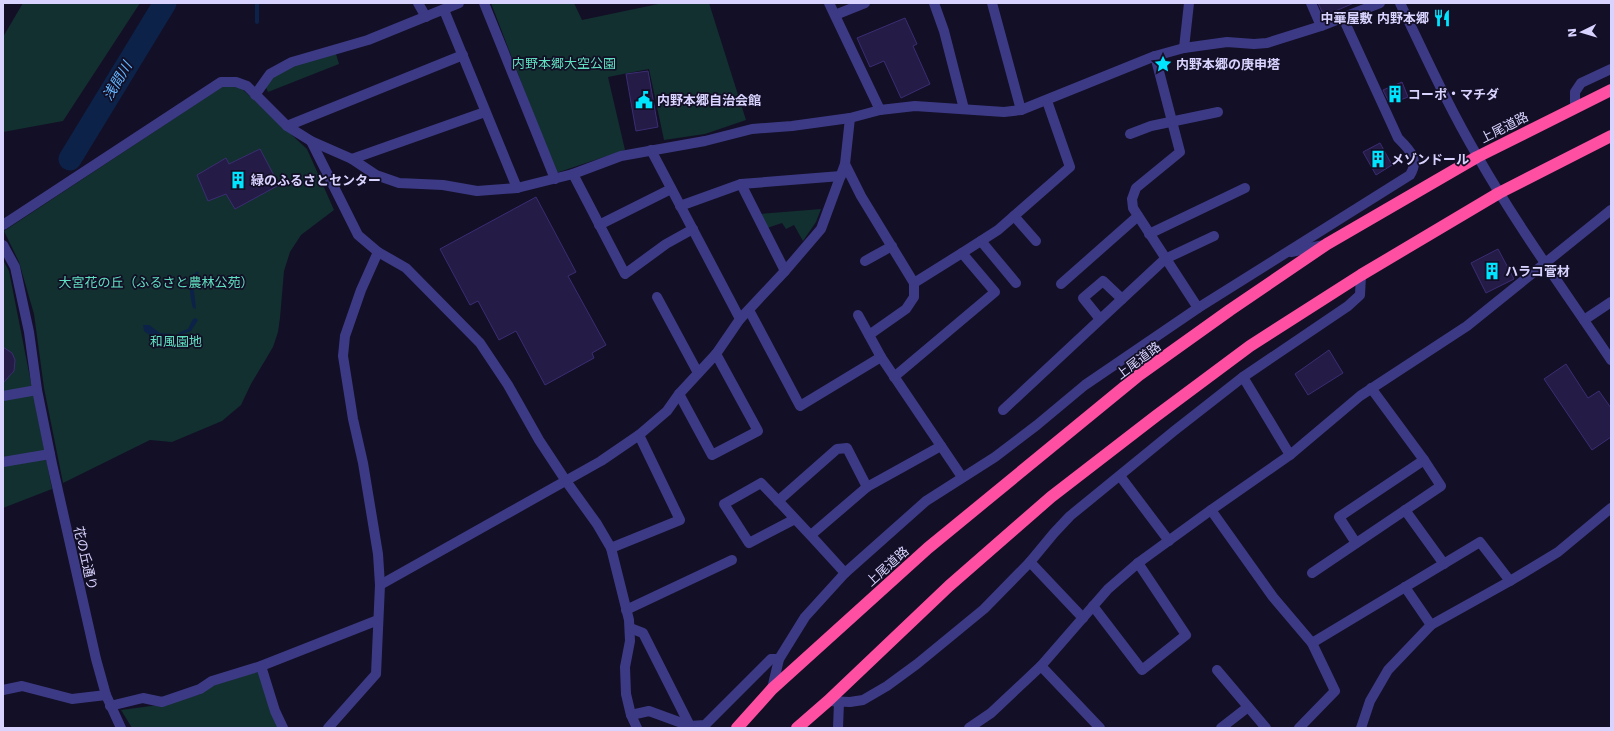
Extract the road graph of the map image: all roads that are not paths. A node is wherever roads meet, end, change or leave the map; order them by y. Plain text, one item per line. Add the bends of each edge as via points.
1 (418, 3) edge
2 (459, 3) edge
3 (484, 3) edge
4 (829, 3) edge
5 (865, 3) edge
6 (934, 3) edge
7 (992, 3) edge
8 (1189, 3) edge
9 (1311, 3) edge
10 (1380, 3) edge
11 (1400, 3) edge
12 (444, 10) junction
13 (834, 15) junction
14 (426, 18) junction
15 (1343, 18) junction
16 (1321, 26) junction
17 (1184, 48) junction
18 (463, 55) junction
19 (1155, 56) junction
20 (1611, 69) edge
21 (1611, 90) edge
22 (255, 95) junction
23 (1047, 101) junction
24 (1575, 107) junction
25 (964, 109) junction
26 (880, 110) junction
27 (1021, 110) junction
28 (485, 112) junction
29 (1218, 112) dead end
30 (850, 118) junction
31 (1172, 121) junction
32 (287, 126) junction
33 (1130, 134) dead end
34 (1611, 136) edge
35 (311, 141) junction
36 (651, 150) junction
37 (1477, 157) junction
38 (352, 159) junction
39 (845, 164) junction
40 (573, 174) junction
41 (841, 176) junction
42 (555, 179) junction
43 (741, 184) junction
44 (516, 188) junction
45 (1245, 188) dead end
46 (671, 189) junction
47 (1499, 193) junction
48 (680, 206) junction
49 (1611, 210) edge
50 (1014, 216) junction
51 (1138, 216) junction
52 (3, 225) edge
53 (600, 225) junction
54 (693, 229) junction
55 (1149, 234) junction
56 (1214, 236) dead end
57 (981, 241) junction
58 (1036, 241) dead end
59 (1327, 244) junction
60 (3, 245) edge
61 (892, 246) junction
62 (378, 252) junction
63 (962, 253) junction
64 (1283, 253) junction
65 (1165, 259) junction
66 (865, 261) dead end
67 (1546, 264) junction
68 (785, 271) junction
69 (1362, 275) junction
70 (1016, 282) dead end
71 (914, 283) junction
72 (1060, 284) dead end
73 (656, 297) dead end
74 (1122, 299) junction
75 (1611, 302) edge
76 (1198, 308) junction
77 (749, 310) junction
78 (858, 315) dead end
79 (740, 319) junction
80 (1100, 319) junction
81 (1584, 320) junction
82 (869, 335) junction
83 (716, 354) junction
84 (881, 357) junction
85 (1611, 360) edge
86 (698, 373) junction
87 (894, 377) junction
88 (1243, 377) junction
89 (1371, 388) junction
90 (37, 390) junction
91 (679, 394) junction
92 (3, 396) edge
93 (1003, 410) dead end
94 (639, 435) junction
95 (941, 446) junction
96 (50, 454) junction
97 (1290, 455) junction
98 (1424, 460) junction
99 (3, 462) edge
100 (1120, 476) junction
101 (962, 477) junction
102 (566, 481) junction
103 (867, 487) junction
104 (778, 501) junction
105 (1611, 508) edge
106 (1211, 510) junction
107 (1405, 510) junction
108 (795, 519) junction
109 (812, 535) junction
110 (1169, 541) junction
111 (1356, 544) junction
112 (611, 548) junction
113 (732, 560) dead end
114 (1030, 562) junction
115 (1138, 563) junction
116 (1444, 564) junction
117 (845, 573) junction
118 (1312, 573) dead end
119 (1510, 581) junction
120 (380, 586) junction
121 (1405, 587) junction
122 (1093, 606) junction
123 (626, 610) junction
124 (1083, 618) junction
125 (378, 620) junction
126 (1430, 625) junction
127 (630, 628) junction
128 (1312, 643) junction
129 (779, 659) junction
130 (261, 666) junction
131 (1041, 666) junction
132 (1217, 670) dead end
133 (772, 689) junction
134 (3, 690) edge
135 (106, 695) junction
136 (833, 701) junction
137 (110, 706) junction
138 (1248, 707) junction
139 (631, 715) junction
140 (690, 726) junction
141 (121, 728) edge
142 (283, 728) edge
143 (328, 728) edge
144 (637, 728) edge
145 (737, 728) edge
146 (797, 728) edge
147 (838, 728) edge
148 (970, 728) edge
149 (1100, 728) edge
150 (1221, 728) edge
151 (1266, 728) edge
152 (1299, 728) edge
153 (1361, 728) edge

1 - 14 street
2 - 12 street
3 - 42 street
4 - 13 street
5 - 13 street
6 - 25 street via 944,30
7 - 27 street
8 - 17 street
9 - 16 street
10 - 15 street
11 - 37 street
12 - 14 street
12 - 18 street
13 - 26 street
14 - 22 street via 368,40 292,62 270,74
15 - 16 street
15 - 64 street via 1398,138 1410,150 1414,169 1410,175
16 - 17 street via 1267,43 1227,42
17 - 19 street
18 - 28 street
18 - 32 street
19 - 23 street
19 - 31 street
20 - 24 street via 1581,84 1575,92
21 - 24 highway, 上尾道路
22 - 32 street
22 - 52 street via 247,86 236,82 221,82
23 - 27 street
23 - 50 street via 1070,167
24 - 37 highway, 上尾道路
25 - 26 street via 915,106
25 - 27 street via 1004,112
26 - 30 street
28 - 38 street
28 - 44 street
29 - 31 street
30 - 36 street via 752,129 705,141
30 - 39 street
31 - 33 street
31 - 51 street via 1180,152 1136,188 1132,199 1133,208
32 - 35 street
34 - 47 highway
35 - 38 street
35 - 62 street via 358,235
36 - 40 street via 621,156
36 - 46 street
37 - 47 street
37 - 59 highway, 上尾道路
38 - 44 street via 376,175 399,182 477,190
39 - 41 street
39 - 61 street via 861,196
40 - 42 street
40 - 53 street
41 - 43 street
41 - 68 street via 821,229
42 - 44 street
43 - 48 street
43 - 68 street
45 - 55 street
46 - 48 street
46 - 53 street
47 - 67 street
47 - 69 highway
48 - 54 street
49 - 67 street
50 - 57 street
50 - 58 street
51 - 55 street
51 - 72 street
53 - 54 street via 625,274 666,244
54 - 79 street
55 - 65 street
56 - 65 street
57 - 63 street
57 - 70 street
59 - 64 street
59 - 133 highway, 上尾道路 via 1139,375 928,548
60 - 90 street, 花の丘通り via 15,267 29,332
61 - 66 street
61 - 71 street
62 - 102 street via 406,268 480,343 508,384 539,440
62 - 120 street via 361,290 348,329 343,356 378,554
63 - 71 street
63 - 87 street via 995,292
64 - 76 street
65 - 74 street
65 - 76 street
67 - 81 street
67 - 89 street via 1467,326
68 - 77 street
69 - 88 street via 1360,295 1348,306
69 - 136 highway via 1250,346 1051,497 949,586
71 - 82 street via 914,297 906,309
73 - 86 street
74 - 80 street
74 - 80 street via 1103,281 1082,298
75 - 81 street
76 - 101 street via 1085,385 1001,452
77 - 79 street
77 - 84 street via 800,406
78 - 82 street
79 - 83 street
80 - 93 street
81 - 85 street
82 - 84 street
83 - 86 street
83 - 91 street via 758,431 712,455
84 - 87 street
86 - 91 street
87 - 95 street
88 - 97 street
88 - 100 street
89 - 97 street
89 - 98 street
90 - 92 street
90 - 96 street, 花の丘通り
91 - 94 street via 667,411
94 - 102 street
94 - 112 street via 680,520
95 - 101 street
95 - 103 street
96 - 99 street
96 - 135 street, 花の丘通り
97 - 106 street
98 - 107 street via 1440,486
98 - 111 street via 1339,517
100 - 110 street
100 - 114 street via 1070,516
101 - 117 street via 926,501
102 - 112 street
102 - 120 street
103 - 104 street via 847,448 837,448
103 - 109 street
104 - 108 street
104 - 108 street via 761,484 724,504 749,543
105 - 119 street via 1558,552
106 - 110 street
106 - 128 street via 1273,597
107 - 111 street
107 - 116 street
108 - 109 street
109 - 117 street
110 - 115 street
111 - 118 street
112 - 123 street
113 - 123 street
114 - 124 street
114 - 136 street via 984,609 887,686 863,700
115 - 122 street
115 - 122 street via 1186,635 1142,670
116 - 119 street via 1480,542
116 - 121 street
117 - 129 street via 805,617
119 - 126 street
120 - 125 street
121 - 126 street
121 - 128 street
122 - 124 street
123 - 127 street
124 - 131 street
125 - 130 street
125 - 143 street via 376,674
126 - 153 street via 1388,670 1370,701
127 - 139 street via 625,667 626,694
127 - 140 street via 643,633
128 - 152 street via 1335,691
129 - 133 street
129 - 140 street via 771,659 704,725
130 - 137 street via 212,681 200,689 162,702 143,698
130 - 142 street
131 - 148 street via 992,713
131 - 149 street
132 - 138 street
133 - 145 highway, 上尾道路
134 - 135 street via 22,686 72,699
135 - 137 street, 花の丘通り
136 - 146 highway
136 - 147 street
137 - 141 street, 花の丘通り
138 - 150 street
138 - 151 street
139 - 140 street via 649,711
139 - 144 street

